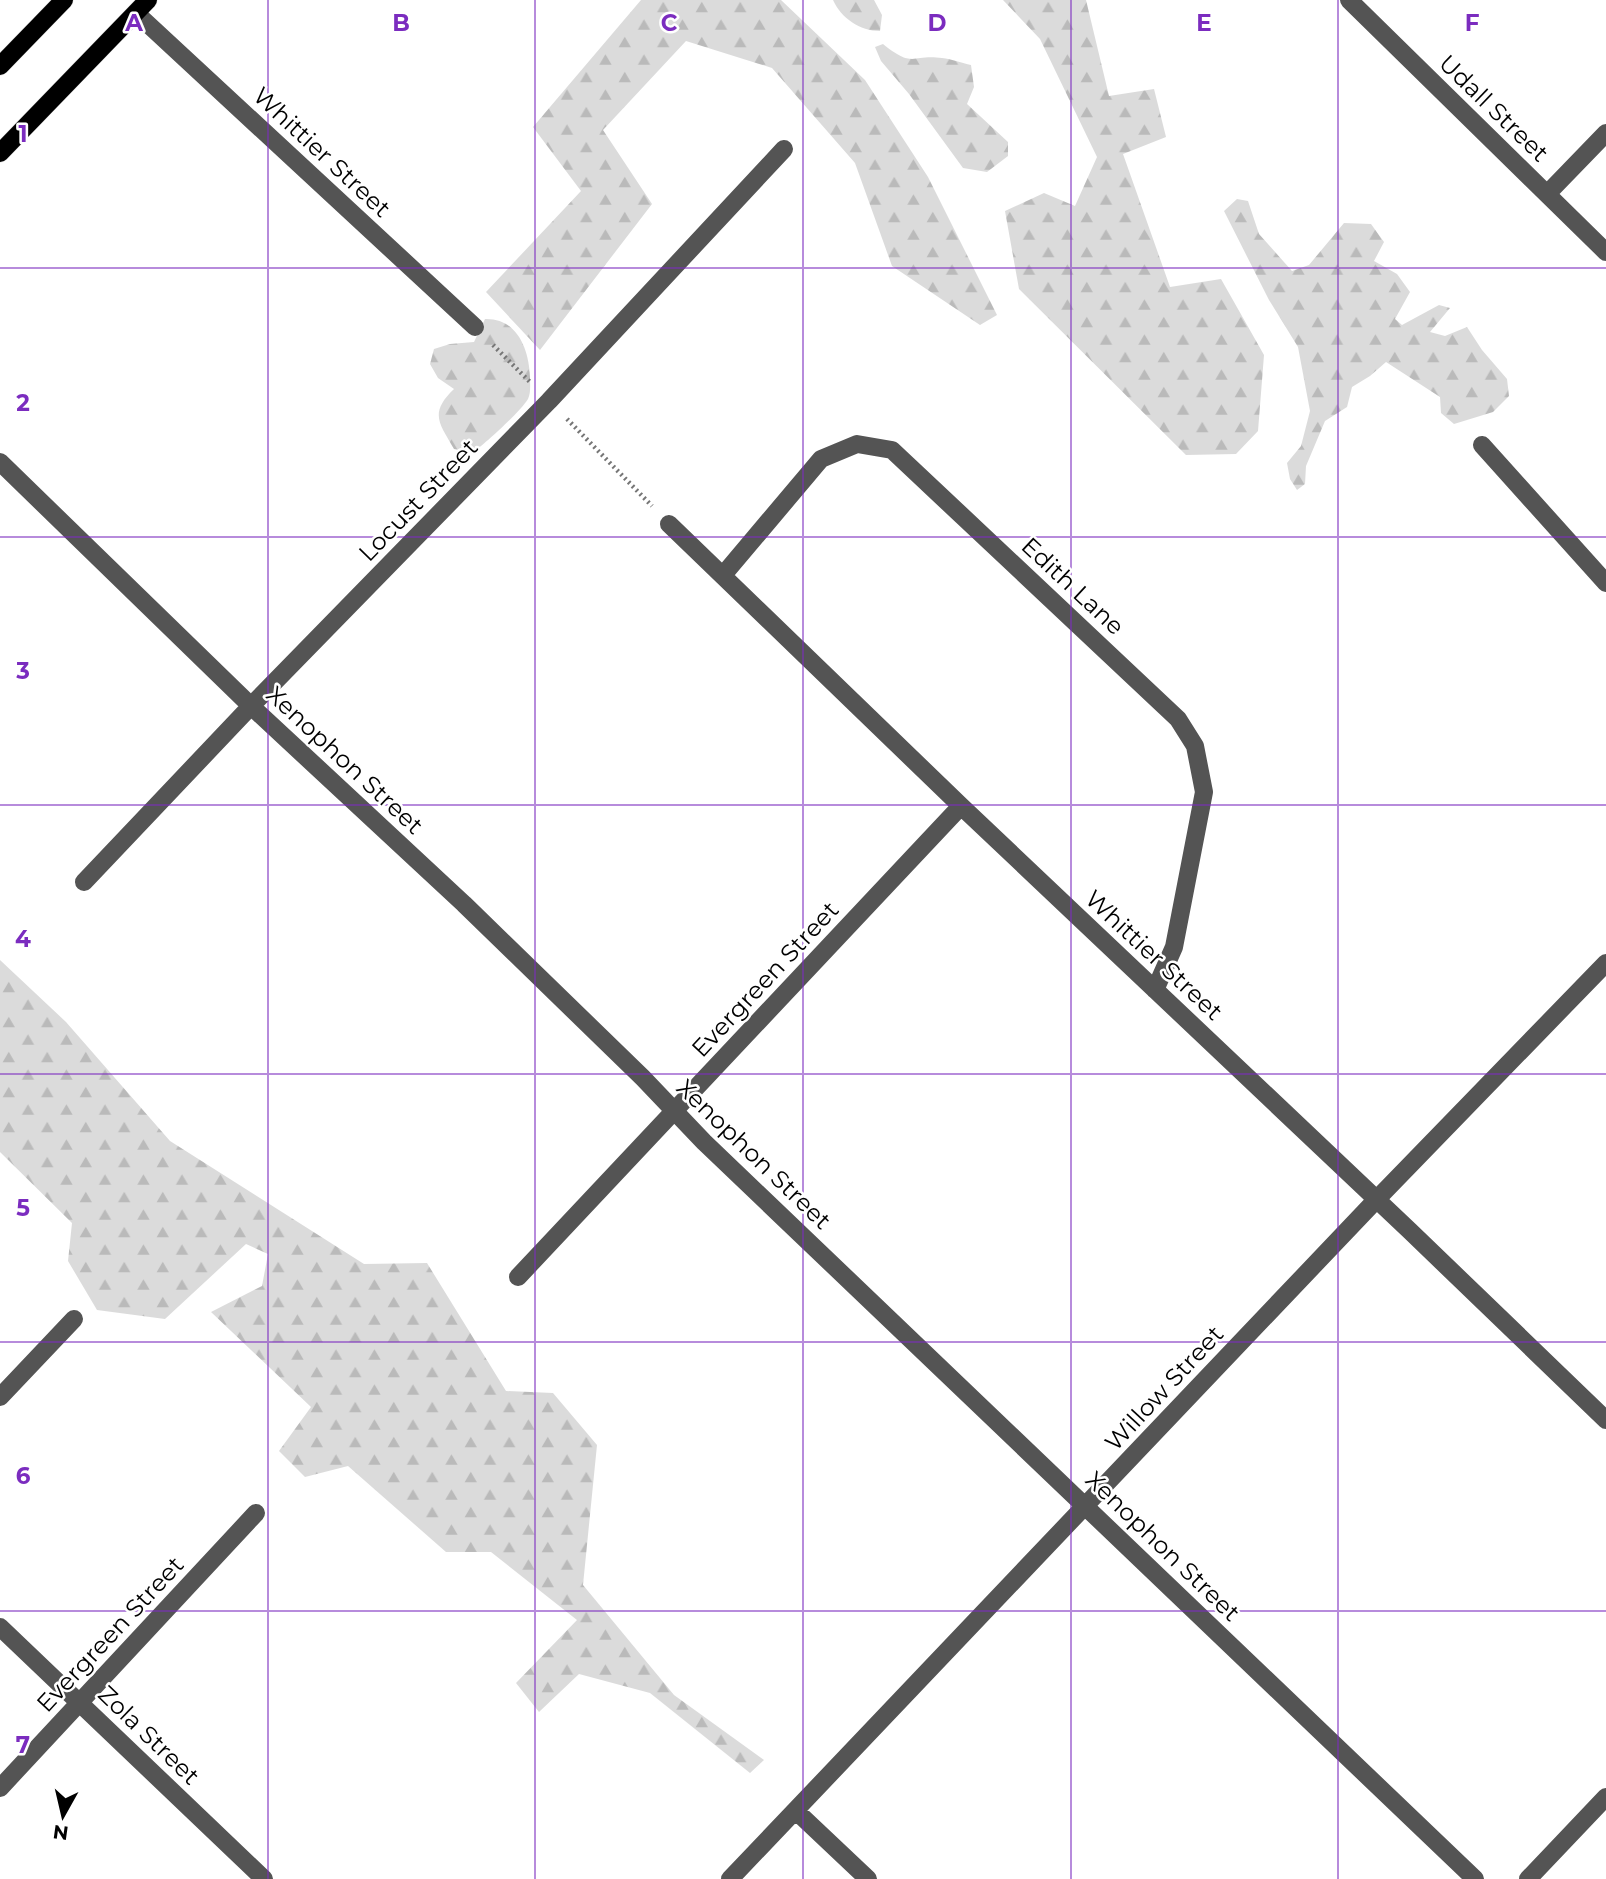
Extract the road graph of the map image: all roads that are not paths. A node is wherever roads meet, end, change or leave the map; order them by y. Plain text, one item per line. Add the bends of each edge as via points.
1 (64, 0) edge
2 (1349, 0) edge
3 (142, 6) edge
4 (0, 66) edge
5 (1606, 132) edge
6 (784, 149) dead end
7 (0, 153) edge
8 (1547, 194) junction
9 (1606, 252) edge
10 (475, 327) road end
11 (1482, 446) dead end
12 (0, 462) edge
13 (669, 524) road end
14 (724, 574) junction
15 (1606, 583) edge
16 (251, 706) junction
17 (961, 806) junction
18 (83, 882) dead end
19 (1606, 963) edge
20 (1155, 990) junction
21 (673, 1112) junction
22 (1376, 1199) junction
23 (518, 1277) dead end
24 (74, 1319) dead end
25 (0, 1397) edge
26 (1606, 1420) edge
27 (1086, 1506) junction
28 (256, 1513) dead end
29 (0, 1627) edge
30 (79, 1703) junction
31 (0, 1788) edge
32 (1606, 1797) edge
33 (796, 1811) junction
34 (264, 1879) edge
35 (730, 1879) edge
36 (867, 1879) edge
37 (1475, 1879) edge
38 (1528, 1879) edge

1 - 4 main road
2 - 8 street, Udall Street
3 - 7 main road
3 - 10 street, Whittier Street
5 - 8 street
6 - 16 street, Locust Street via 549,401
8 - 9 street, Udall Street
11 - 15 street
12 - 16 street, Xenophon Street
13 - 14 street, Whittier Street
14 - 17 street, Whittier Street
14 - 20 street, Edith Lane via 821,459 857,444 892,450 1178,719 1195,746 1204,792 1174,947
16 - 18 street, Locust Street
16 - 21 street, Xenophon Street via 464,904
17 - 20 street, Whittier Street
17 - 21 street, Evergreen Street
19 - 22 street, Willow Street
20 - 22 street, Whittier Street
21 - 23 street, Evergreen Street
21 - 27 street, Xenophon Street
22 - 26 street, Whittier Street
22 - 27 street, Willow Street
24 - 25 street
27 - 33 street, Willow Street
27 - 37 street, Xenophon Street
28 - 30 street, Evergreen Street
29 - 30 street, Zola Street
30 - 31 street, Evergreen Street
30 - 34 street, Zola Street
32 - 38 street
33 - 35 street, Willow Street
33 - 36 street

